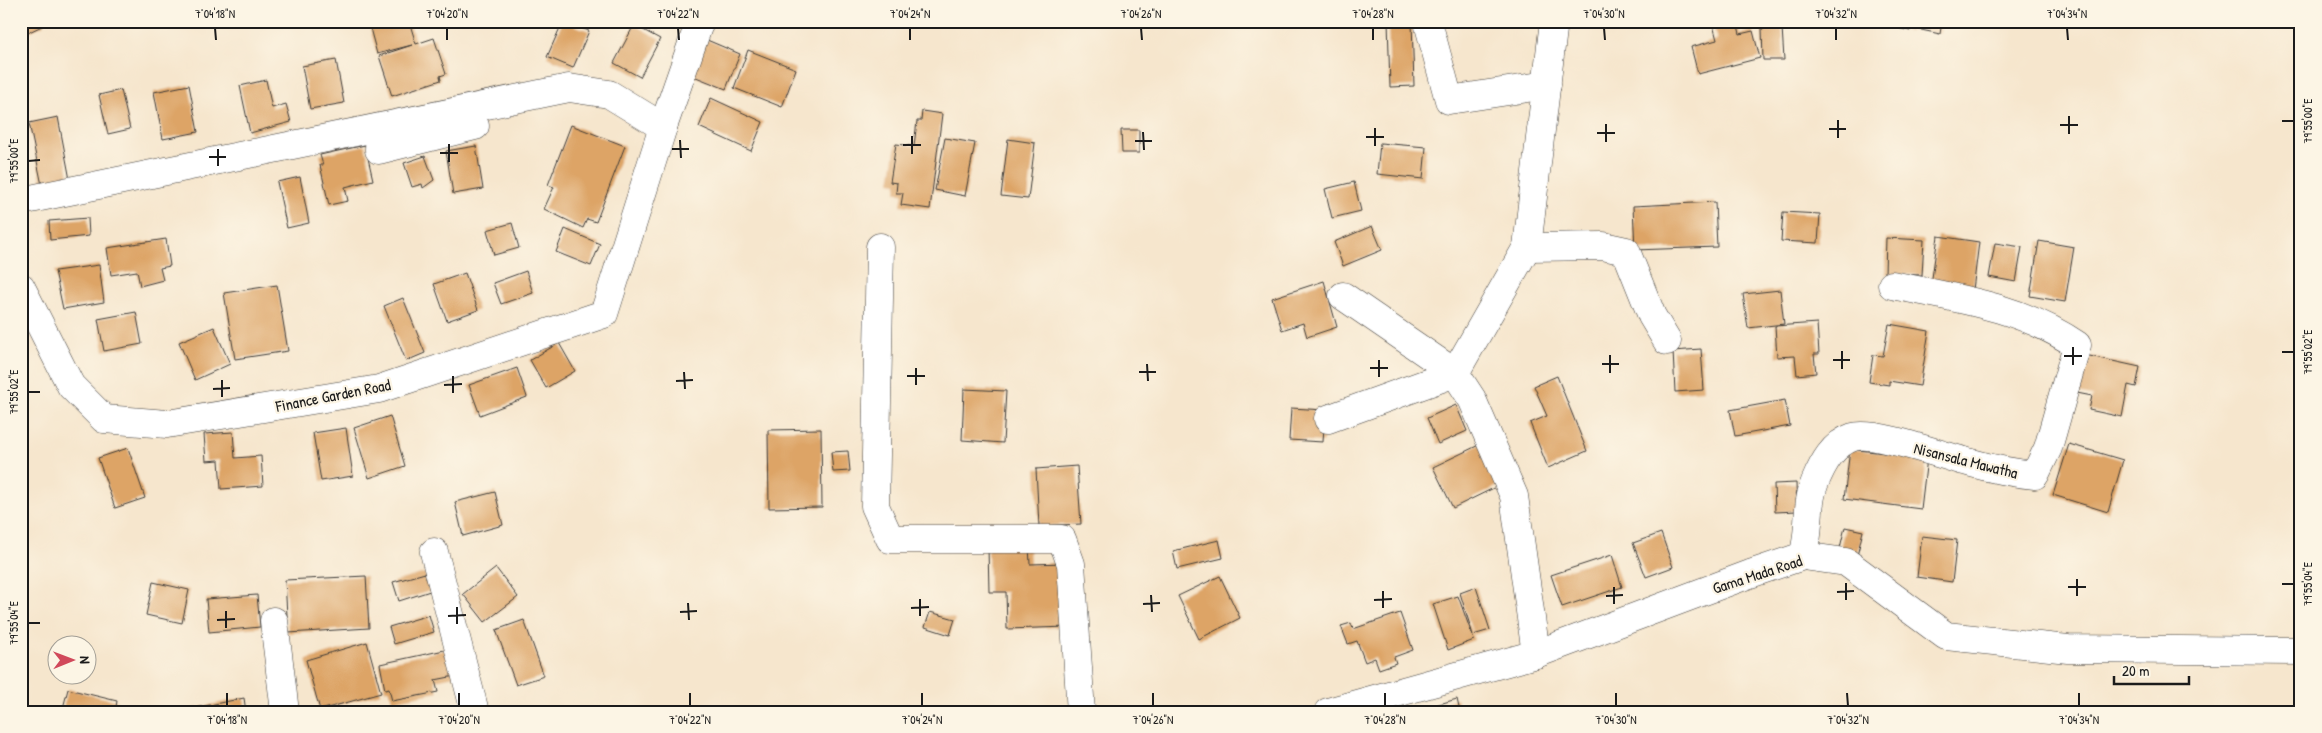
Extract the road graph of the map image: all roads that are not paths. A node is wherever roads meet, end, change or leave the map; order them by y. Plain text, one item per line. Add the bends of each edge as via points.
1 (700, 21) edge
2 (1554, 21) edge
3 (1429, 26) dead end
4 (1547, 86) junction
5 (475, 126) dead end
6 (663, 127) junction
7 (380, 128) junction
8 (21, 201) edge
9 (880, 247) dead end
10 (1527, 247) junction
11 (1892, 285) dead end
12 (21, 287) edge
13 (1343, 296) dead end
14 (1666, 341) dead end
15 (1455, 373) junction
16 (1328, 419) dead end
17 (434, 552) dead end
18 (1803, 556) junction
19 (274, 621) dead end
20 (2301, 651) edge
21 (1536, 654) junction
22 (285, 712) edge
23 (475, 712) edge
24 (1081, 712) edge
25 (1328, 712) edge

1 - 6 street, Finance Garden Road
2 - 4 street
3 - 4 street via 1449,100
4 - 10 street
5 - 7 street via 379,150
6 - 7 street via 609,94 569,88
6 - 12 street, Finance Garden Road via 604,314 379,389 167,424 104,419 71,386
7 - 8 street
9 - 24 street via 875,506 890,539 1062,539 1071,564
10 - 14 street via 1603,246 1626,251 1652,316
10 - 15 street
11 - 18 street, Nisansala Mawatha via 1993,305 2061,334 2077,345 2048,448 2035,475 1969,462 1872,435 1854,437 1834,448 1815,483
13 - 15 street
15 - 16 street
15 - 21 street via 1472,399 1514,496
17 - 23 street
18 - 20 street, Gama Mada Road via 1846,562 1946,636 2068,649
18 - 21 street, Gama Mada Road
19 - 22 street
21 - 25 street, Gama Mada Road

